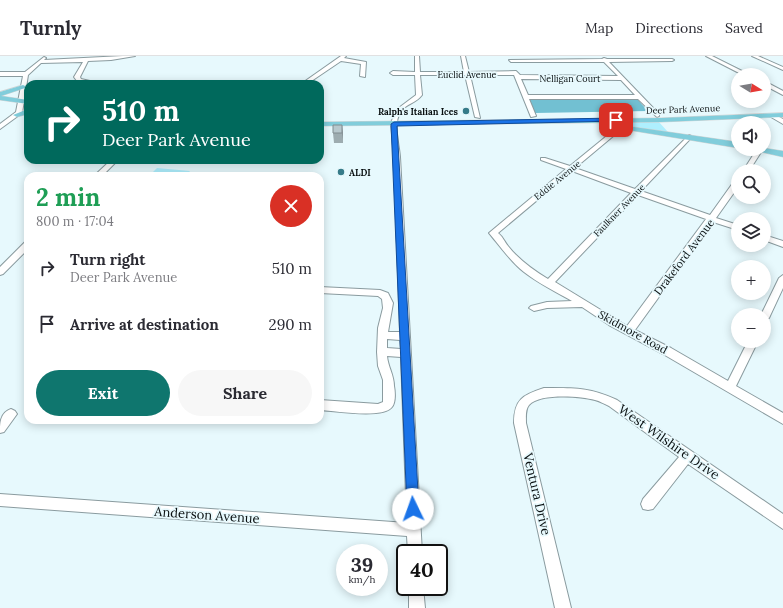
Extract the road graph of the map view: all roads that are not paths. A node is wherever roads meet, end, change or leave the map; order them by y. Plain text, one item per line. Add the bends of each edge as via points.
1 (46, 56) edge
2 (133, 56) edge
3 (418, 56) edge
4 (463, 56) edge
5 (601, 56) edge
6 (708, 56) edge
7 (754, 56) edge
8 (342, 57) edge
9 (510, 58) edge
10 (86, 60) junction
11 (672, 60) dead end
12 (606, 61) junction
13 (39, 62) junction
14 (733, 68) edge
15 (783, 69) edge
16 (393, 73) dead end
17 (0, 74) edge
18 (26, 74) junction
19 (418, 74) junction
20 (467, 74) junction
21 (363, 76) dead end
22 (517, 76) junction
23 (622, 78) junction
24 (25, 80) edge
25 (79, 80) edge
26 (310, 80) edge
27 (24, 83) edge
28 (771, 86) edge
29 (23, 87) junction
30 (783, 92) edge
31 (0, 94) edge
32 (24, 96) edge
33 (526, 97) junction
34 (640, 97) junction
35 (0, 98) edge
36 (0, 103) edge
37 (24, 104) edge
38 (24, 104) edge
39 (24, 105) edge
40 (783, 111) edge
41 (24, 112) edge
42 (17, 115) junction
43 (783, 115) edge
44 (533, 116) junction
45 (773, 116) junction
46 (478, 117) junction
47 (659, 117) junction
48 (324, 119) edge
49 (571, 120) junction
50 (394, 122) junction
51 (783, 122) edge
52 (324, 124) edge
53 (0, 127) edge
54 (621, 127) junction
55 (689, 137) junction
56 (731, 144) edge
57 (771, 151) edge
58 (783, 154) edge
59 (543, 159) dead end
60 (111, 164) edge
61 (571, 169) junction
62 (102, 172) edge
63 (637, 192) junction
64 (731, 192) edge
65 (712, 219) junction
66 (731, 226) edge
67 (493, 233) joint
68 (771, 240) edge
69 (783, 244) edge
70 (24, 248) edge
71 (0, 272) edge
72 (783, 278) edge
73 (549, 283) junction
74 (324, 290) edge
75 (584, 304) junction
76 (534, 308) dead end
77 (769, 308) edge
78 (628, 331) junction
79 (383, 335) junction
80 (404, 336) junction
81 (750, 348) edge
82 (383, 352) junction
83 (405, 353) junction
84 (730, 388) junction
85 (544, 393) joint
86 (324, 405) edge
87 (11, 414) dead end
88 (783, 419) edge
89 (0, 428) edge
90 (687, 456) junction
91 (0, 500) edge
92 (648, 504) dead end
93 (783, 522) edge
94 (414, 530) junction
95 (415, 544) edge
96 (416, 596) edge
97 (417, 608) edge
98 (563, 608) edge

1 - 13 street
2 - 10 street
3 - 19 street
4 - 20 street
5 - 12 street
6 - 14 street
7 - 15 street
8 - 21 street via 364,63
8 - 26 street
9 - 12 street
9 - 22 street
10 - 13 street
10 - 25 street via 77,78
11 - 12 street
12 - 23 street
13 - 18 street
16 - 19 street, Euclid Avenue
17 - 18 street
18 - 24 street
19 - 20 street, Euclid Avenue
19 - 50 street via 419,95 416,100 396,111
20 - 22 street, Euclid Avenue
20 - 46 street
22 - 23 street, Nelligan Court
22 - 33 street
23 - 34 street
27 - 29 street
28 - 30 street
29 - 31 main road
29 - 32 street
33 - 34 street
33 - 44 street
34 - 47 street
35 - 37 main road
36 - 38 main road
39 - 42 street
40 - 47 main road, Deer Park Avenue
41 - 42 main road
42 - 53 street
43 - 45 main road, Deer Park Avenue
44 - 46 main road, Deer Park Avenue
44 - 47 main road, Deer Park Avenue
45 - 47 main road, Deer Park Avenue
45 - 51 street
46 - 50 main road, Deer Park Avenue
47 - 49 main road, Deer Park Avenue
47 - 55 main road via 675,133
48 - 50 main road, Deer Park Avenue
49 - 50 main road, Deer Park Avenue
49 - 54 main road
50 - 52 main road, Deer Park Avenue
50 - 80 street
54 - 55 main road
54 - 61 street, Eddie Avenue
55 - 56 main road
55 - 63 street, Faulkner Avenue
57 - 58 main road
59 - 61 street
60 - 62 street
61 - 63 street
61 - 67 street, Eddie Avenue
63 - 65 street
63 - 73 street, Faulkner Avenue
64 - 65 street, Drakeford Avenue
65 - 66 street
65 - 78 street, Drakeford Avenue
67 - 73 street, Skidmore Road via 528,270
68 - 69 street
70 - 71 street
72 - 77 street
73 - 75 street, Skidmore Road
74 - 79 street via 385,295 388,299
75 - 76 street
75 - 78 street, Skidmore Road
78 - 84 street, Skidmore Road
79 - 80 street
79 - 82 street
80 - 83 street
81 - 84 street
82 - 83 street
82 - 86 street via 388,404 378,408
83 - 94 street
84 - 88 street, Skidmore Road
85 - 90 street, West Wilshire Drive via 582,393 598,396 613,403
85 - 98 street, Ventura Drive via 525,402 520,411 520,422
87 - 89 street
90 - 92 street
90 - 93 street, West Wilshire Drive
91 - 94 street, Anderson Avenue
94 - 95 street
96 - 97 street

